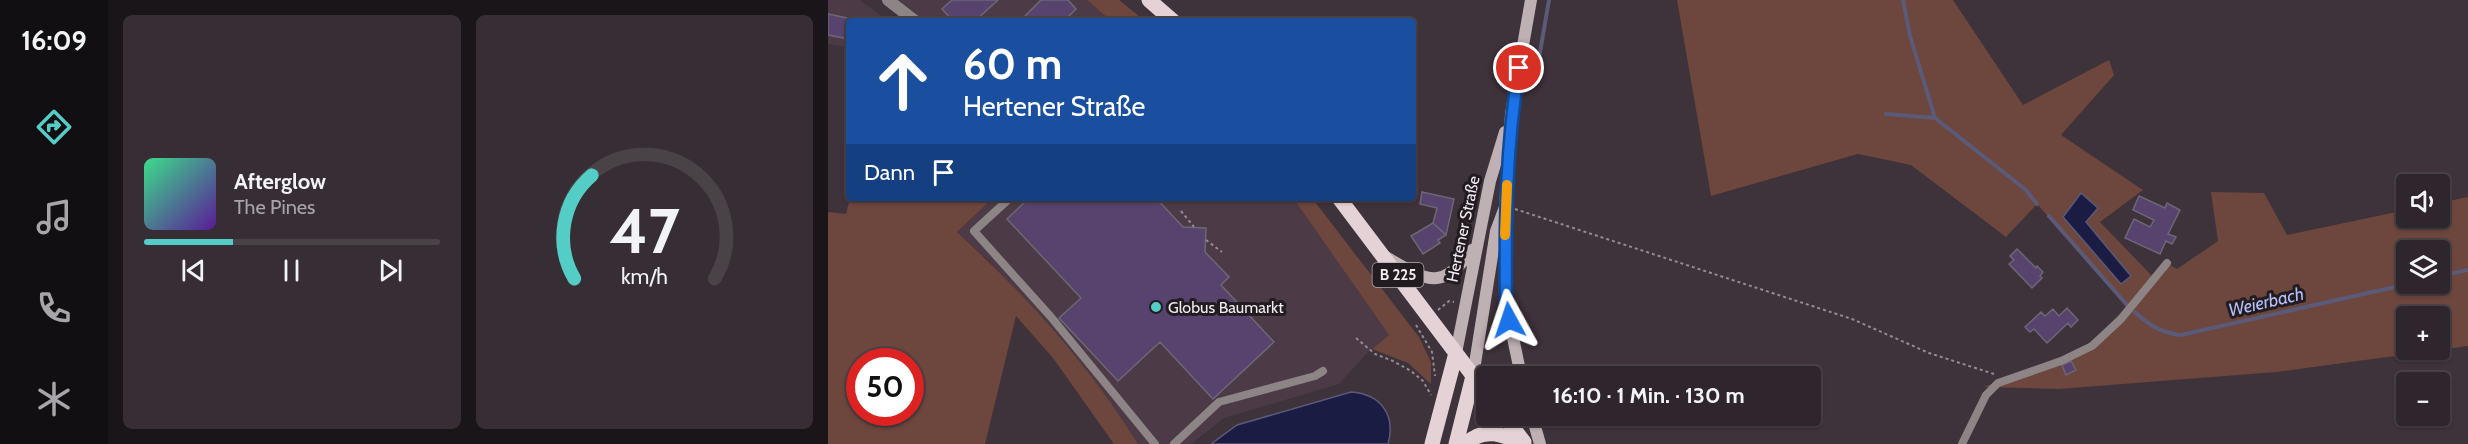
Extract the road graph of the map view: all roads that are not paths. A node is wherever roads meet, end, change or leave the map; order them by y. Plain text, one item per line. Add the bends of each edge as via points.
1 (888, 0) edge
2 (1149, 0) edge
3 (1531, 0) edge
4 (911, 18) edge
5 (1170, 18) edge
6 (1511, 114) junction
7 (1007, 201) edge
8 (1341, 201) edge
9 (1511, 208) junction
10 (1475, 247) junction
11 (1384, 256) junction
12 (2167, 263) dead end
13 (1456, 353) junction
14 (1519, 366) edge
15 (1323, 371) dead end
16 (1473, 376) junction
17 (1476, 380) edge
18 (1512, 426) edge
19 (1535, 426) edge
20 (1155, 444) edge
21 (1174, 444) edge
22 (1432, 444) edge
23 (1456, 444) edge
24 (1466, 444) edge
25 (1525, 444) edge
26 (1540, 444) edge
27 (1962, 444) edge

1 - 4 street
2 - 5 main road
3 - 6 main road, Hertener Straße
6 - 9 main road, Hertener Straße
6 - 10 main road, Hertener Straße
7 - 20 lane via 974,231
8 - 11 main road, B 225
9 - 14 main road via 1506,304
9 - 16 main road, Hertener Straße via 1496,231
10 - 11 main road via 1456,270 1442,278 1427,278
10 - 13 main road, Hertener Straße
11 - 13 main road, B 225
12 - 27 lane via 2121,319 2092,346 1998,383 1986,395
13 - 16 main road, B 225
13 - 22 main road
15 - 21 lane via 1219,402
16 - 17 main road, B 225
16 - 23 main road
18 - 25 main road
19 - 26 main road
24 - 25 main road via 1486,432 1503,434

